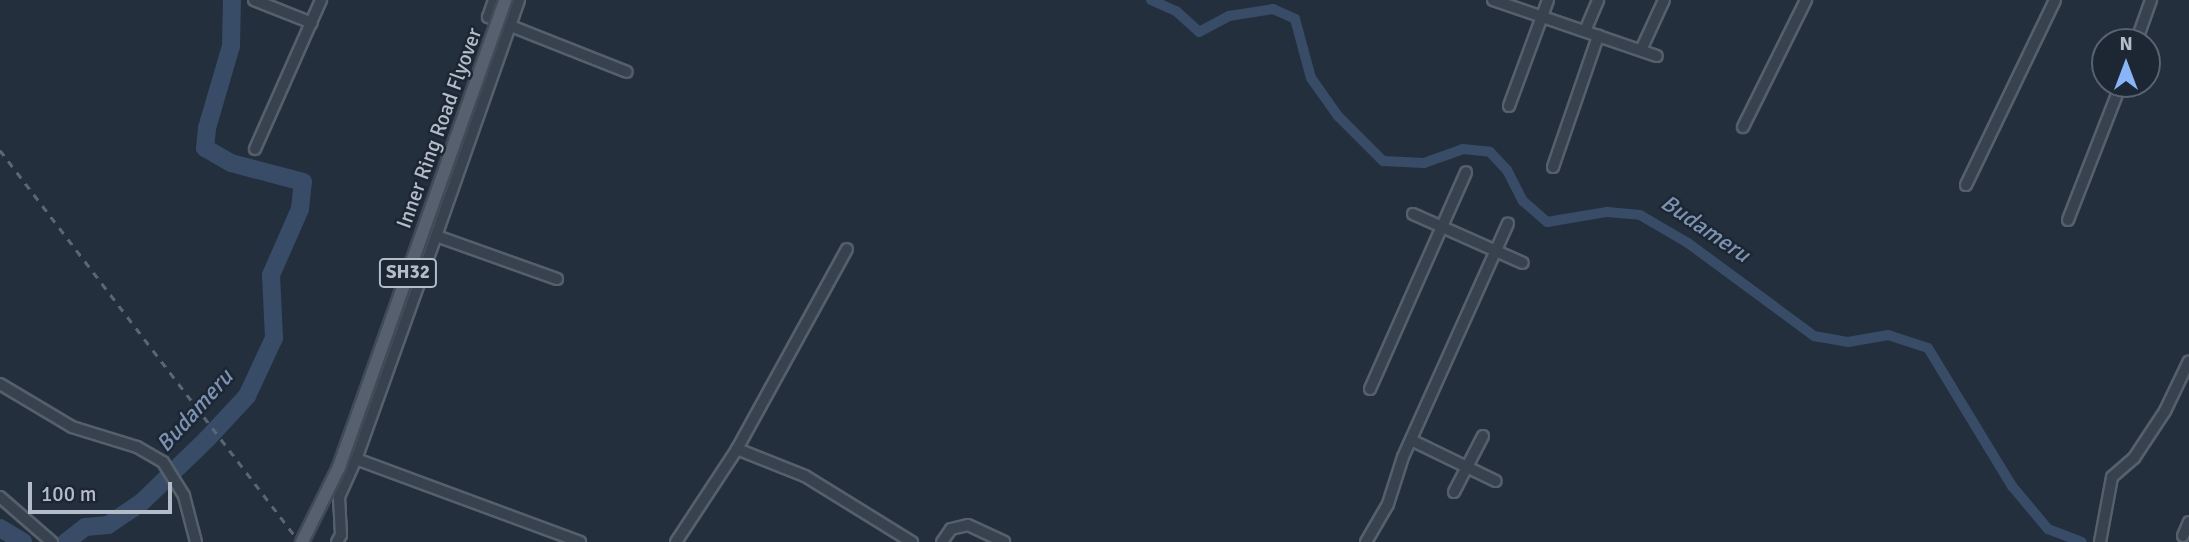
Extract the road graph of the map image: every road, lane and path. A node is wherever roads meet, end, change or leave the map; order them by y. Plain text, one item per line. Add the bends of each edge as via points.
1 (254, 0) edge
2 (321, 0) edge
3 (494, 0) edge
4 (505, 0) edge
5 (519, 0) edge
6 (1493, 0) edge
7 (1548, 0) edge
8 (1598, 0) edge
9 (1664, 0) edge
10 (1806, 0) edge
11 (2055, 0) edge
12 (2151, 0) edge
13 (1540, 16) junction
14 (312, 23) junction
15 (510, 24) junction
16 (2141, 28) edge
17 (1586, 32) junction
18 (1598, 36) junction
19 (1641, 50) junction
20 (1657, 56) dead end
21 (627, 72) dead end
22 (2116, 98) edge
23 (1509, 106) dead end
24 (1743, 127) dead end
25 (255, 149) dead end
26 (1553, 167) dead end
27 (1466, 172) dead end
28 (1966, 185) dead end
29 (1413, 214) dead end
30 (2068, 219) dead end
31 (1508, 223) dead end
32 (1441, 226) junction
33 (436, 236) junction
34 (847, 249) dead end
35 (1496, 251) junction
36 (1523, 263) dead end
37 (557, 279) dead end
38 (2189, 361) edge
39 (0, 384) edge
40 (1370, 389) dead end
41 (1483, 436) dead end
42 (1411, 440) junction
43 (737, 449) junction
44 (356, 458) junction
45 (1466, 466) junction
46 (1496, 481) dead end
47 (1454, 492) dead end
48 (0, 497) edge
49 (2189, 522) edge
50 (2183, 536) dead end
51 (52, 542) edge
52 (196, 542) edge
53 (302, 542) edge
54 (337, 542) edge
55 (579, 542) edge
56 (676, 542) edge
57 (912, 542) edge
58 (942, 542) edge
59 (1004, 542) edge
60 (1366, 542) edge
61 (2100, 542) edge

1 - 14 street
2 - 14 street
3 - 15 street via 488,17
4 - 53 main road, Inner Ring Road Flyover / SH32, bridge via 339,467
5 - 15 street
6 - 13 street
7 - 13 street
8 - 17 street
9 - 19 street
10 - 24 street
11 - 28 street
12 - 16 street
13 - 17 street
13 - 23 street
14 - 25 street
15 - 21 street
15 - 33 street
17 - 18 street
18 - 19 street
18 - 26 street
19 - 20 street
22 - 30 street
27 - 32 street
29 - 32 street
31 - 35 street
32 - 35 street
32 - 40 street
33 - 37 street
33 - 44 street
34 - 43 street
35 - 36 street
35 - 42 street
38 - 61 street via 2134,458 2112,477
39 - 52 street via 72,427 137,447 163,462 176,478
41 - 45 street
42 - 45 street
42 - 60 street via 1388,504
43 - 56 street
43 - 57 street via 805,476
44 - 54 street via 339,497 341,535
44 - 55 street
45 - 46 street
45 - 47 street
48 - 51 street
49 - 50 street
58 - 59 street via 951,529 968,525

